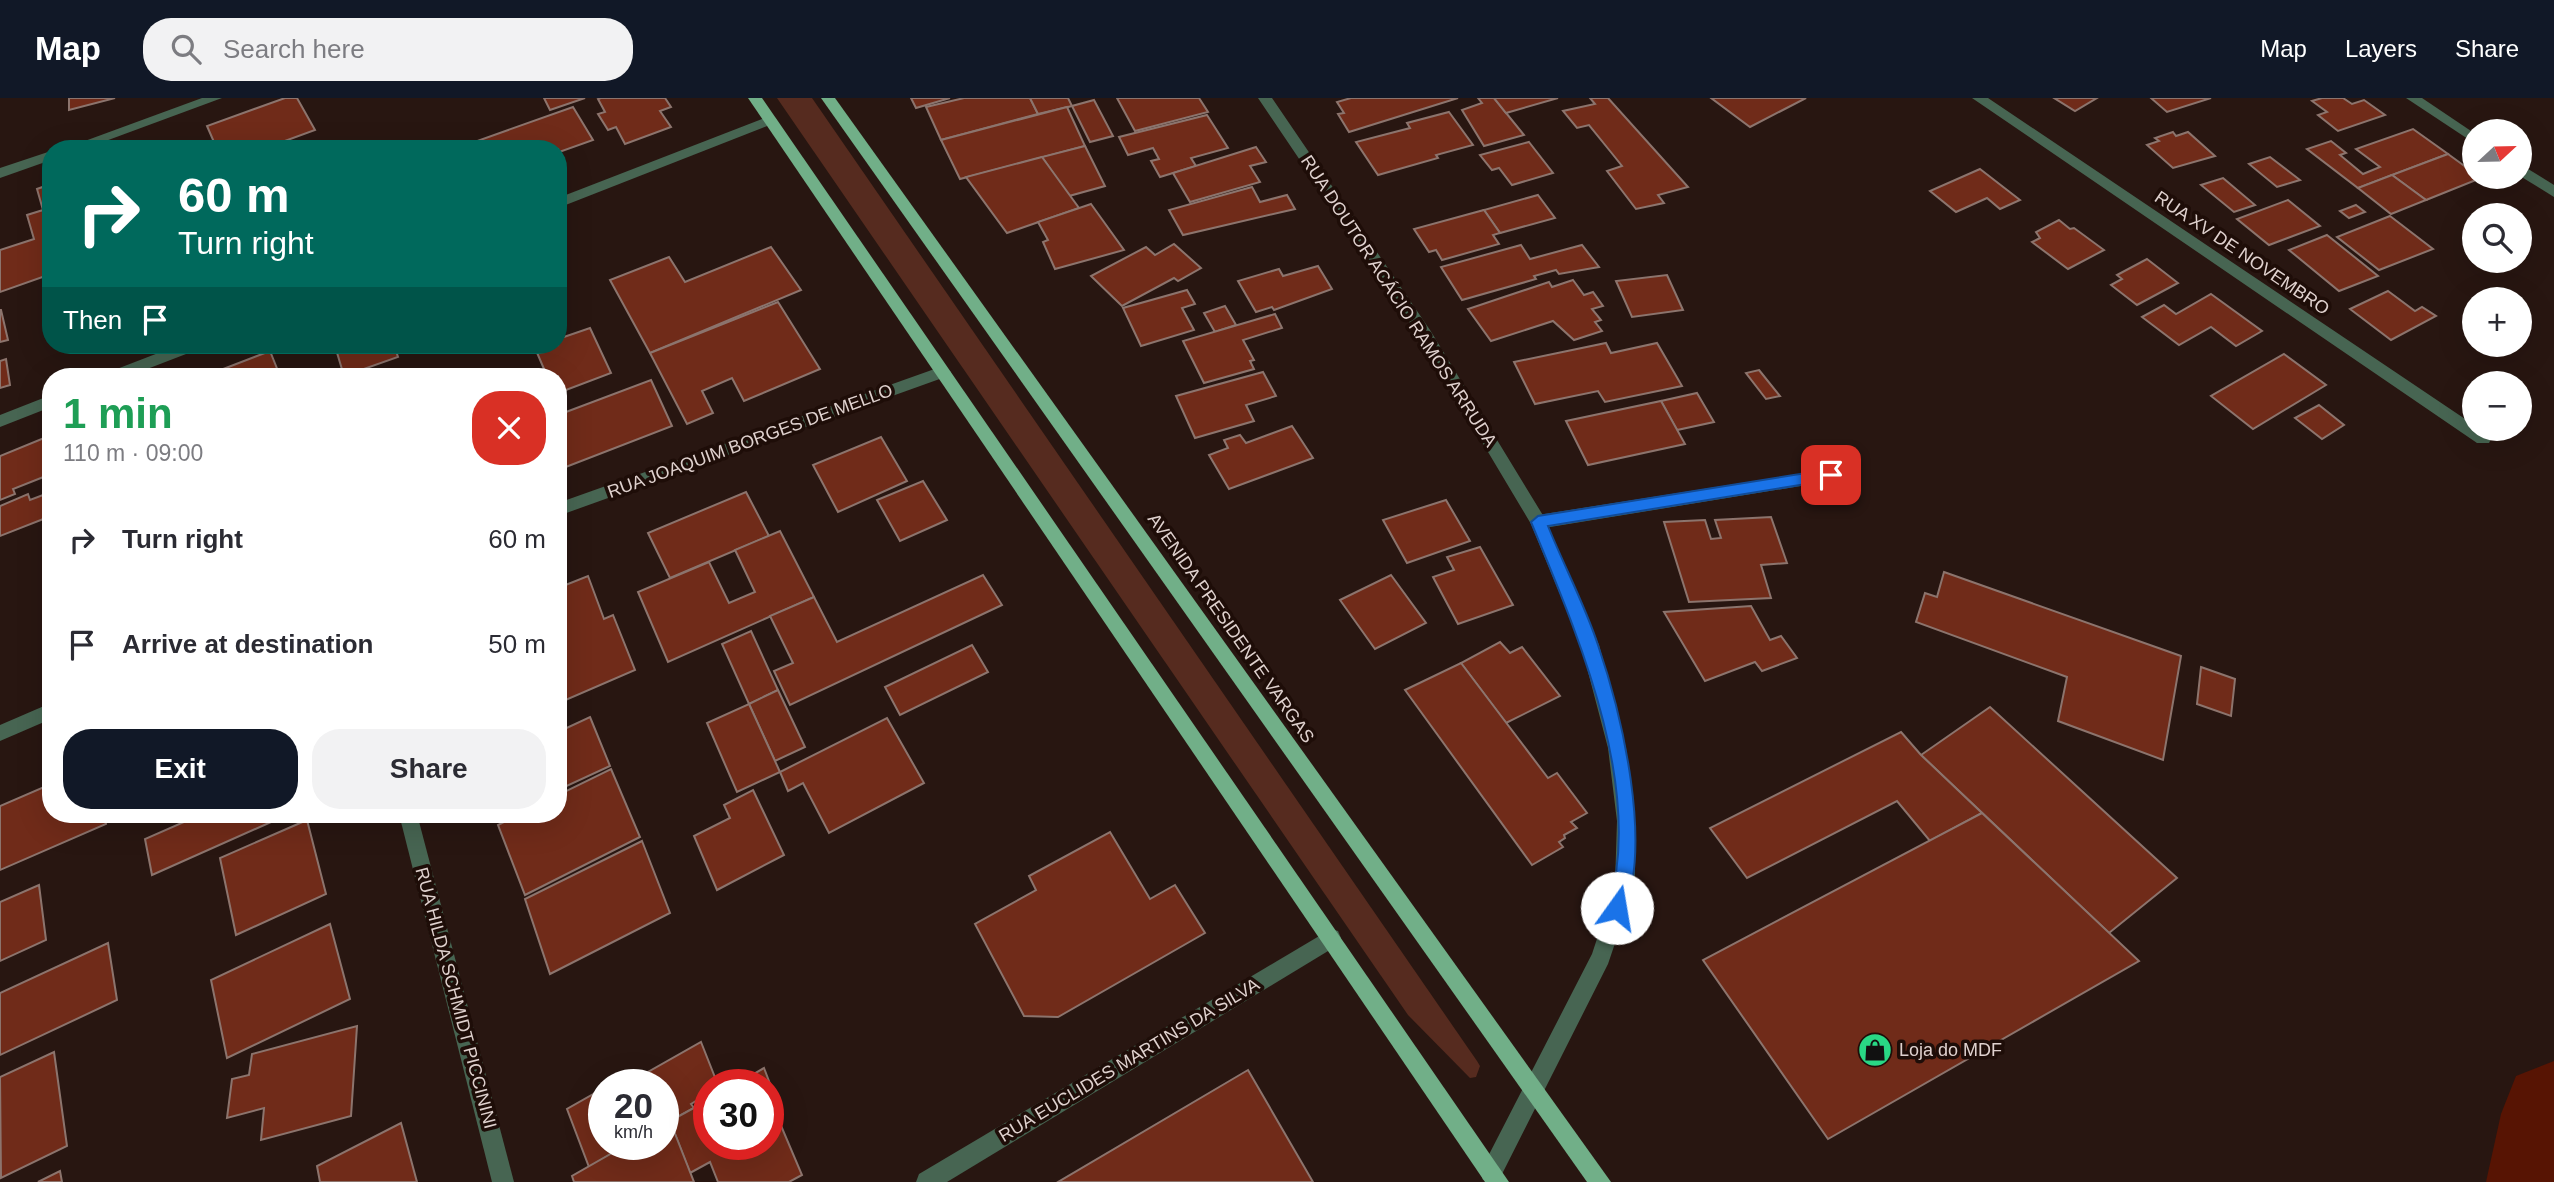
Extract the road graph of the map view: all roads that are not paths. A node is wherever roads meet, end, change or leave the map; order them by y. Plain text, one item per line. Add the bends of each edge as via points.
1 (215, 98) edge
2 (755, 98) edge
3 (828, 98) edge
4 (1265, 98) edge
5 (1979, 98) edge
6 (2413, 98) edge
7 (770, 120) junction
8 (2462, 131) edge
9 (96, 140) edge
10 (42, 158) edge
11 (0, 173) edge
12 (2532, 177) edge
13 (2554, 192) edge
14 (567, 199) edge
15 (171, 354) edge
16 (135, 368) edge
17 (943, 372) junction
18 (42, 405) edge
19 (0, 421) edge
20 (2462, 425) edge
21 (1831, 475) dead end
22 (567, 507) edge
23 (1538, 522) junction
24 (42, 715) edge
25 (0, 733) edge
26 (410, 823) edge
27 (1331, 938) junction
28 (1533, 1088) junction
29 (1495, 1177) edge
30 (503, 1182) edge
31 (927, 1182) edge
32 (1600, 1182) edge

1 - 9 street
2 - 7 main road
3 - 28 main road, AVENIDA PRESIDENTE VARGAS
4 - 23 street, RUA DOUTOR ACÁCIO RAMOS ARRUDA via 1425,334
5 - 20 street, RUA XV DE NOVEMBRO
6 - 8 street
7 - 14 street
7 - 17 main road
10 - 11 street
12 - 13 street
15 - 16 street
17 - 22 street, RUA JOAQUIM BORGES DE MELLO
17 - 27 main road
18 - 19 street
21 - 23 street
23 - 28 street, RUA DOUTOR ACÁCIO RAMOS ARRUDA via 1590,645 1617,748 1626,821 1625,884 1601,957
24 - 25 street
26 - 30 street, RUA HILDA SCHMIDT PICCININI
27 - 29 main road
27 - 31 street, RUA EUCLIDES MARTINS DA SILVA
28 - 29 street, RUA DOUTOR ACÁCIO RAMOS ARRUDA
28 - 32 main road, AVENIDA PRESIDENTE VARGAS

